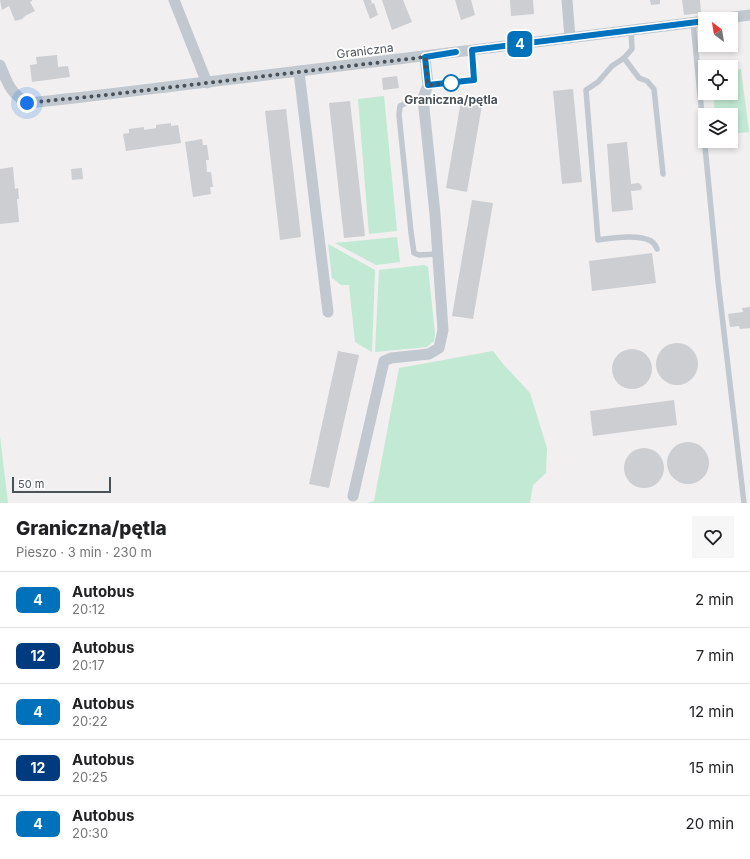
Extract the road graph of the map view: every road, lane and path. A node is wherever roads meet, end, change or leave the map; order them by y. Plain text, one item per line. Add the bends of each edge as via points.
1 (174, 0) edge
2 (567, 0) edge
3 (750, 15) edge
4 (738, 16) edge
5 (693, 22) junction
6 (698, 22) edge
7 (631, 29) junction
8 (570, 38) junction
9 (472, 50) junction
10 (425, 57) junction
11 (624, 58) junction
12 (0, 65) edge
13 (299, 72) junction
14 (207, 82) junction
15 (428, 85) junction
16 (423, 98) junction
17 (662, 174) dead end
18 (657, 248) dead end
19 (437, 254) junction
20 (328, 312) dead end
21 (353, 496) dead end
22 (744, 503) edge

1 - 14 street
2 - 8 street
3 - 4 street
5 - 6 street, Graniczna
5 - 7 street, Graniczna
5 - 22 lane via 717,274
7 - 8 street, Graniczna
7 - 11 lane via 632,49
8 - 9 street, Graniczna
9 - 10 street, Graniczna
9 - 15 lane via 474,80
10 - 13 street, Graniczna
10 - 15 street
11 - 17 lane via 639,78 647,81 654,89
11 - 18 lane via 586,90 598,240 642,238 652,242
12 - 14 street, Graniczna via 10,90 27,103
13 - 14 street, Graniczna
13 - 20 street
15 - 16 street
16 - 19 street
16 - 19 lane via 400,106 399,115 414,253
19 - 21 street via 443,330 439,348 429,354 390,358 384,361

